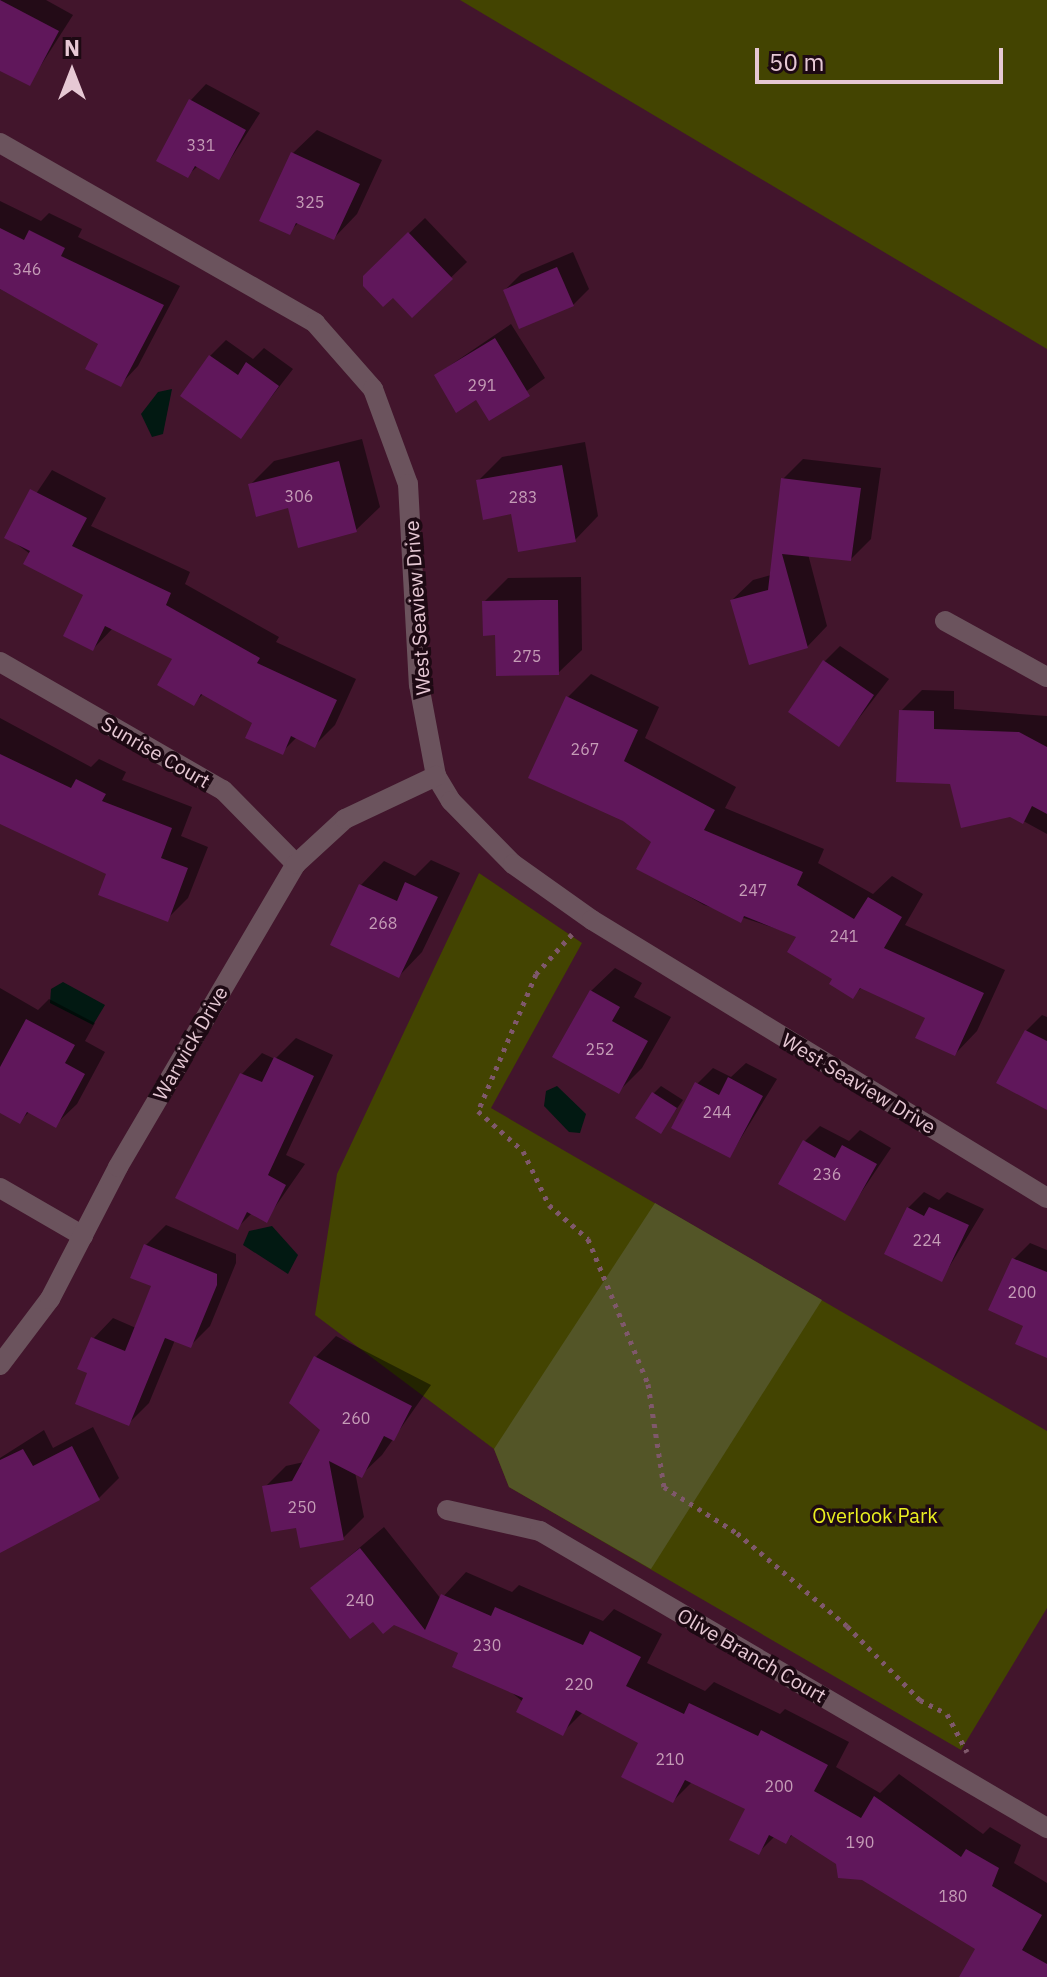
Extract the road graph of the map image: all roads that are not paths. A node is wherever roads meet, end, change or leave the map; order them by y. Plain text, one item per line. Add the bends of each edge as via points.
1 (0, 143) edge
2 (945, 621) dead end
3 (0, 662) edge
4 (1047, 677) edge
5 (436, 776) junction
6 (296, 864) junction
7 (0, 1188) edge
8 (1047, 1198) edge
9 (83, 1236) junction
10 (0, 1365) edge
11 (447, 1510) dead end
12 (1047, 1828) edge

1 - 5 street, West Seaview Drive via 315,323 373,389 408,484 419,685
2 - 4 street
3 - 6 street, Sunrise Court via 223,790
5 - 6 street, Warwick Drive via 345,819
5 - 8 street, West Seaview Drive via 513,864 585,916
6 - 9 street, Warwick Drive
7 - 9 street
9 - 10 street, Warwick Drive via 50,1299
11 - 12 street, Olive Branch Court via 540,1531

